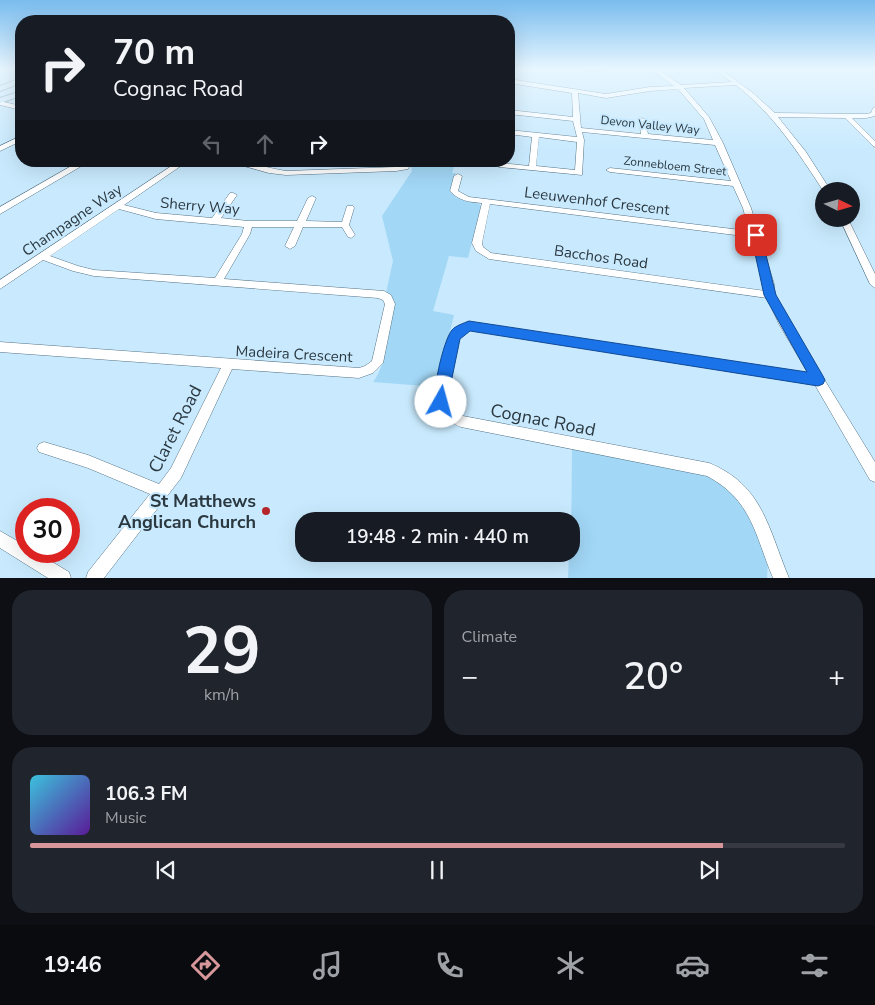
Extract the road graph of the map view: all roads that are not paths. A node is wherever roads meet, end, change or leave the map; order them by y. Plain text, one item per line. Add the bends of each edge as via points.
1 (575, 95) edge
2 (598, 95) edge
3 (612, 95) edge
4 (687, 95) edge
5 (751, 95) edge
6 (15, 96) edge
7 (0, 102) edge
8 (15, 106) edge
9 (875, 109) edge
10 (515, 113) edge
11 (774, 114) junction
12 (847, 116) junction
13 (576, 119) junction
14 (642, 120) dead end
15 (579, 130) junction
16 (515, 133) edge
17 (536, 135) junction
18 (645, 136) junction
19 (581, 140) junction
20 (15, 141) edge
21 (719, 143) junction
22 (875, 145) edge
23 (0, 149) edge
24 (515, 166) edge
25 (75, 167) edge
26 (175, 167) edge
27 (253, 167) edge
28 (405, 167) edge
29 (532, 169) junction
30 (610, 170) dead end
31 (458, 176) dead end
32 (821, 182) edge
33 (737, 184) junction
34 (233, 195) dead end
35 (312, 198) dead end
36 (487, 201) junction
37 (118, 206) junction
38 (350, 208) dead end
39 (0, 210) edge
40 (215, 220) junction
41 (249, 224) junction
42 (300, 224) junction
43 (345, 225) junction
44 (848, 228) edge
45 (351, 235) dead end
46 (756, 235) junction
47 (290, 246) dead end
48 (43, 256) junction
49 (218, 281) junction
50 (875, 284) edge
51 (0, 285) edge
52 (770, 295) junction
53 (0, 347) edge
54 (228, 365) junction
55 (818, 380) junction
56 (44, 448) dead end
57 (875, 475) edge
58 (162, 492) junction
59 (0, 539) edge
60 (63, 578) edge
61 (94, 578) edge
62 (781, 578) edge

1 - 13 street
2 - 3 street
4 - 21 street via 707,118
5 - 11 street
6 - 7 main road
7 - 8 street
9 - 12 street via 871,116
10 - 13 street
11 - 12 street
11 - 32 street via 793,136
12 - 22 street
13 - 15 street
14 - 18 street
15 - 18 street, Devon Valley Way
15 - 19 street
16 - 17 street
17 - 19 street
17 - 29 street
18 - 21 street, Devon Valley Way
19 - 29 street via 579,173
20 - 23 street
21 - 33 street
24 - 29 street
25 - 39 street
26 - 37 street, Champagne Way
27 - 28 street via 286,173
30 - 33 street, Zonnebloem Street
31 - 36 street, Leeuwenhof Crescent via 454,191 458,196
33 - 46 street
34 - 40 street
35 - 42 street
36 - 46 street, Leeuwenhof Crescent
36 - 52 street, Bacchos Road via 477,243 479,249 490,256
37 - 40 street, Sherry Way via 150,215
37 - 48 street, Champagne Way
38 - 43 street
40 - 41 street, Sherry Way
41 - 42 street
41 - 49 street, Sherry Way
42 - 43 street
42 - 47 street
43 - 45 street
44 - 50 street
46 - 52 street
48 - 49 street, Madeira Crescent via 85,271
48 - 51 street, Champagne Way
49 - 54 street, Madeira Crescent via 376,293 384,296 390,304 378,359 366,372
52 - 55 street
53 - 54 street, Madeira Crescent
54 - 58 street, Claret Road via 185,456
55 - 57 street
55 - 62 street, Cognac Road via 469,326 457,332 453,339 441,392 441,402 446,411 461,421 710,470 725,476 736,483 750,503
56 - 58 street
58 - 61 street, Claret Road
59 - 60 street

